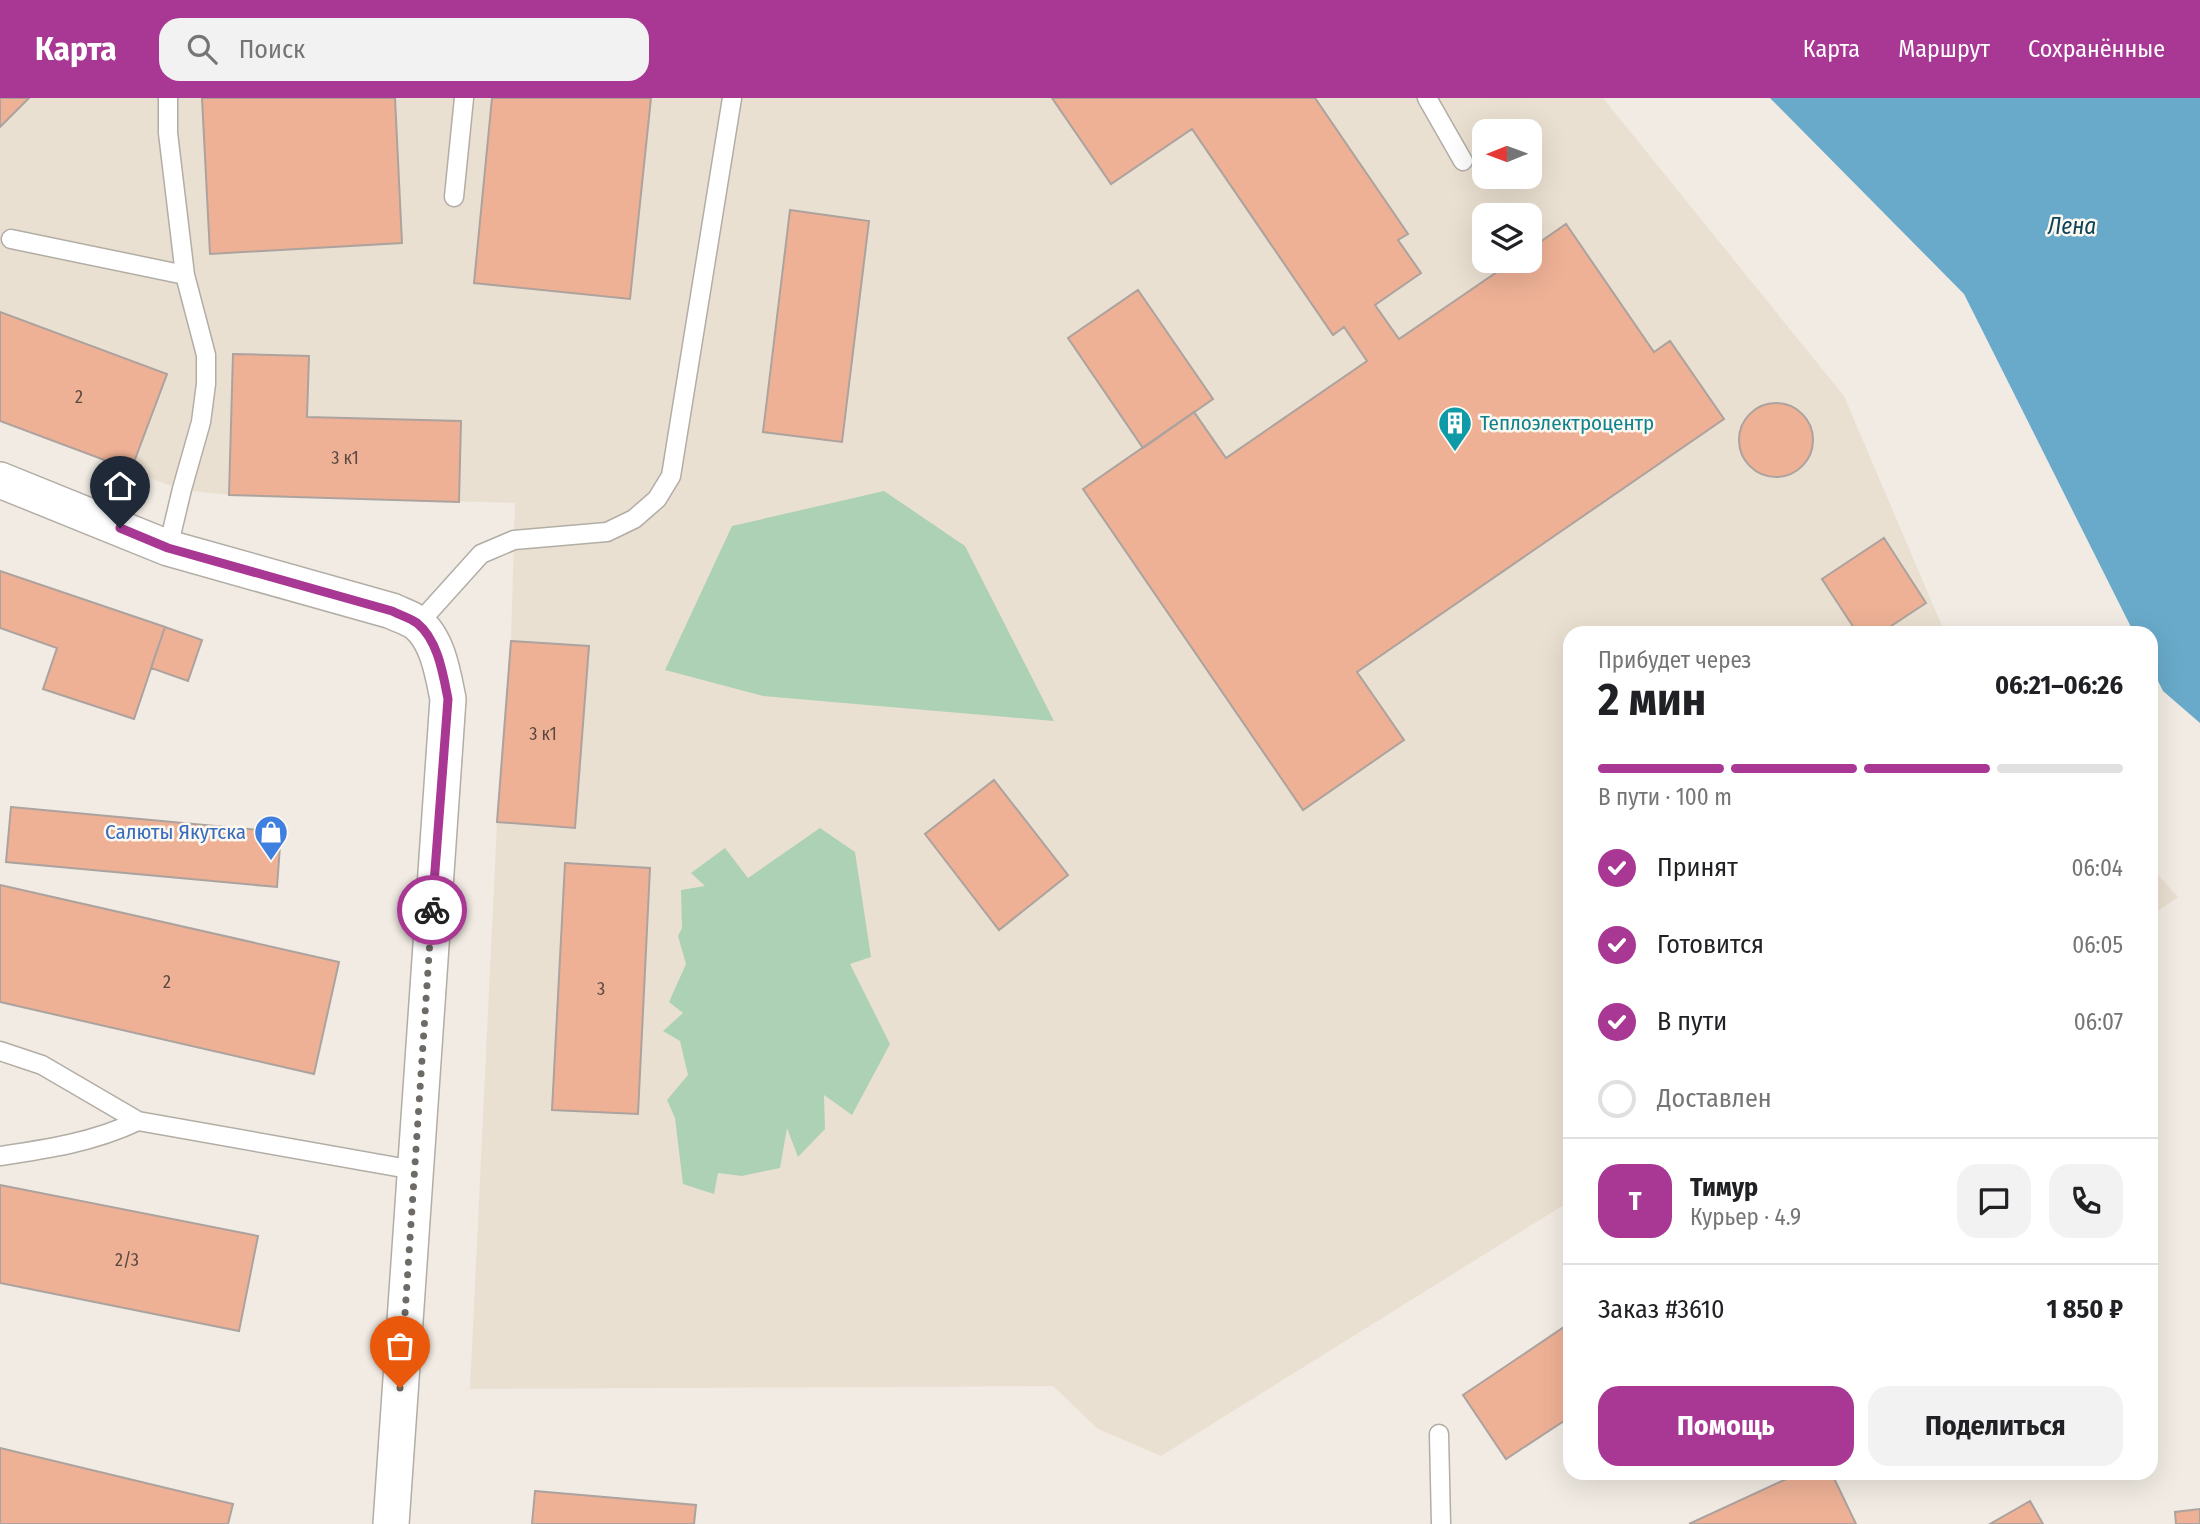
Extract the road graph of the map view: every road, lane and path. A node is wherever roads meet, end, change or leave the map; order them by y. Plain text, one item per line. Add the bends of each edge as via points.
1 (168, 98) edge
2 (464, 98) edge
3 (732, 98) edge
4 (1427, 98) edge
5 (1463, 161) dead end
6 (454, 197) dead end
7 (10, 239) dead end
8 (186, 275) junction
9 (0, 480) edge
10 (168, 548) junction
11 (418, 624) junction
12 (0, 1051) edge
13 (138, 1121) junction
14 (0, 1156) edge
15 (414, 1170) junction
16 (1439, 1433) dead end
17 (391, 1524) edge
18 (1441, 1524) edge

1 - 8 lane via 168,133
2 - 6 lane
3 - 11 lane via 671,476 657,499 634,519 607,532 514,540 481,554
4 - 5 lane
7 - 8 lane
8 - 10 lane via 206,355 206,384 201,422
9 - 10 street
10 - 11 street via 392,611
11 - 15 street via 434,646 448,699
12 - 13 lane via 42,1065
13 - 14 lane via 65,1147
13 - 15 lane
15 - 17 street
16 - 18 lane

